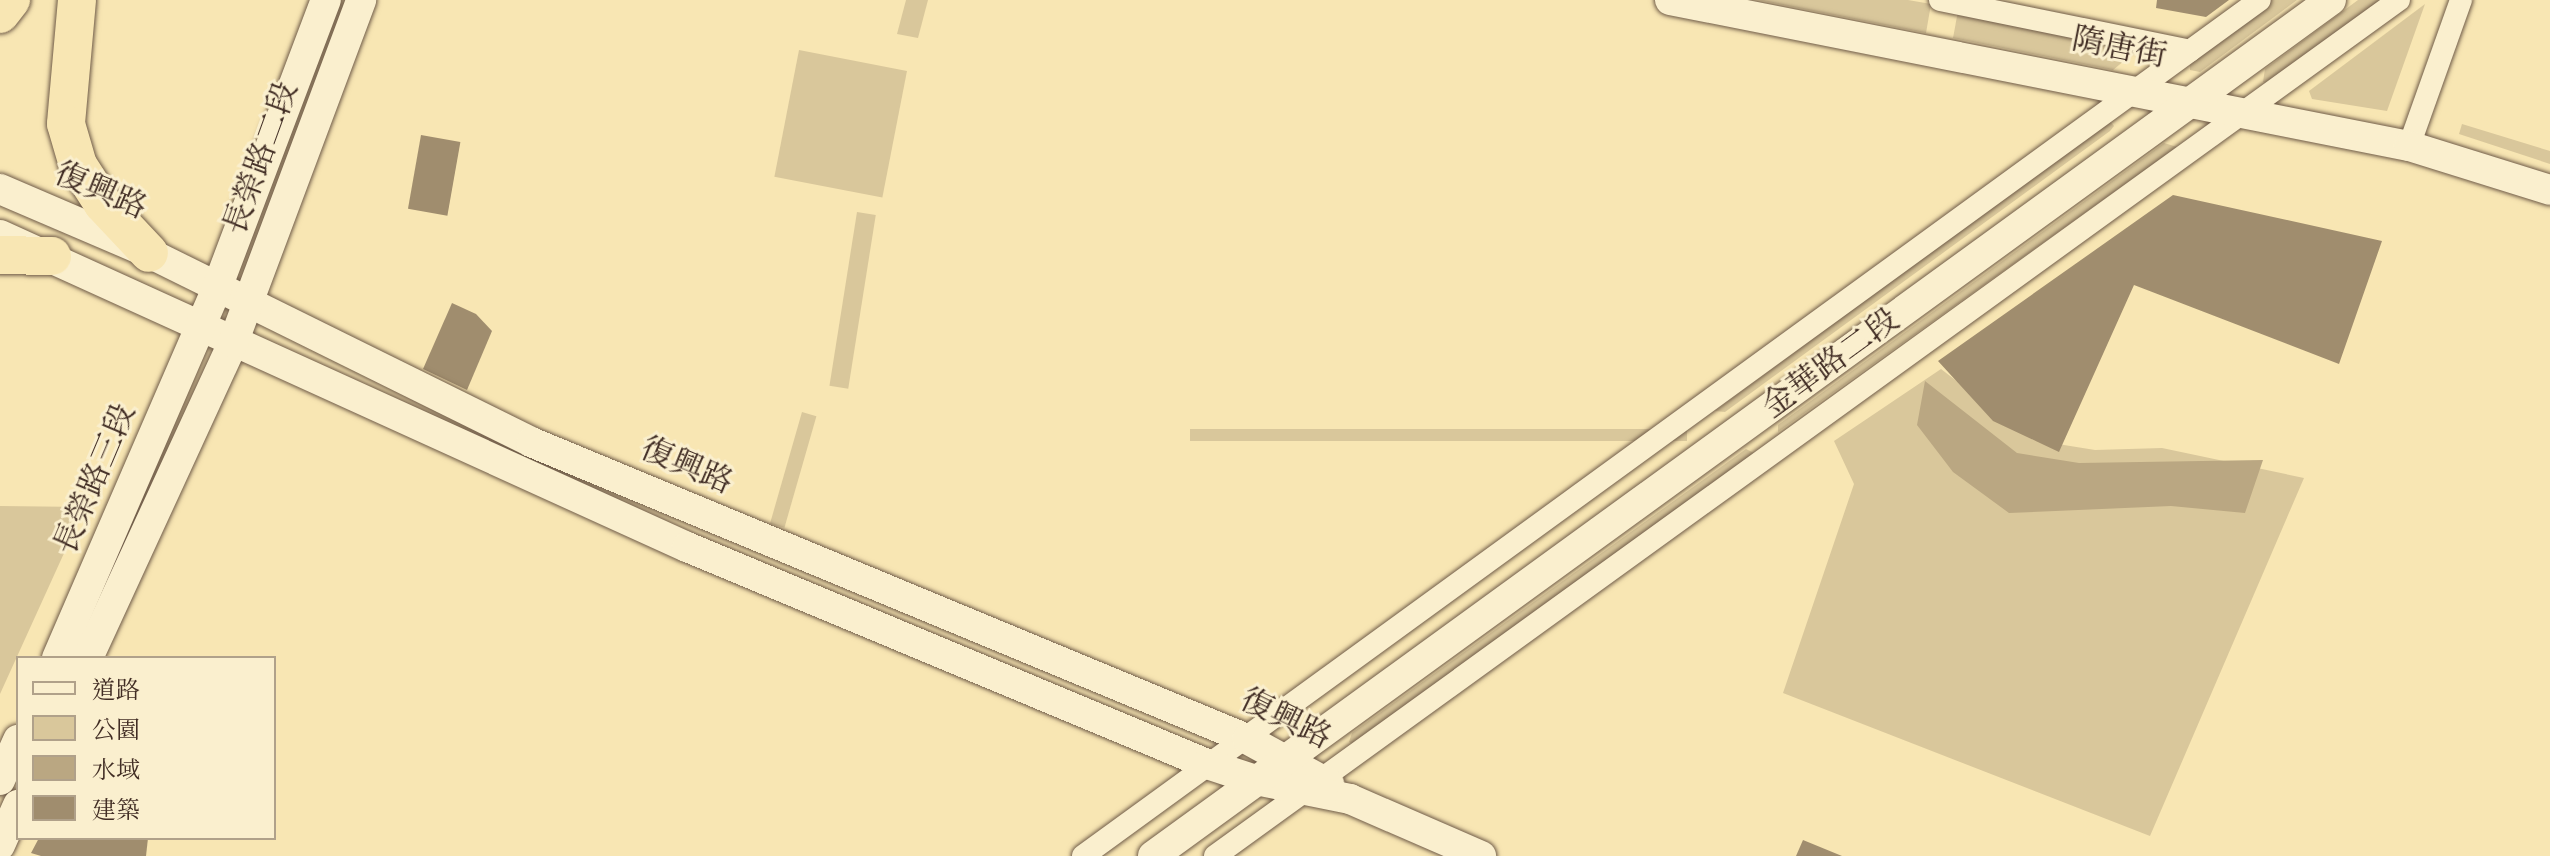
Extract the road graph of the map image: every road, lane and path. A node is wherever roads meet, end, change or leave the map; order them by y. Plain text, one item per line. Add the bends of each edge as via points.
1 (11, 0) edge
2 (77, 0) edge
3 (326, 0) edge
4 (361, 0) edge
5 (1670, 0) edge
6 (1940, 0) edge
7 (2260, 0) edge
8 (2331, 0) edge
9 (2399, 0) edge
10 (2461, 0) edge
11 (0, 14) edge
12 (2190, 51) junction
13 (2138, 90) junction
14 (2192, 101) junction
15 (2243, 110) junction
16 (2409, 146) junction
17 (0, 189) edge
18 (2550, 190) edge
19 (0, 235) edge
20 (149, 253) junction
21 (0, 255) edge
22 (52, 256) junction
23 (217, 288) junction
24 (248, 304) junction
25 (200, 328) junction
26 (233, 343) junction
27 (58, 656) edge
28 (89, 656) edge
29 (1247, 739) junction
30 (16, 744) edge
31 (1282, 758) junction
32 (1207, 764) junction
33 (0, 780) edge
34 (1256, 780) junction
35 (1315, 784) junction
36 (16, 809) edge
37 (0, 845) edge
38 (1083, 856) edge
39 (1153, 856) edge
40 (1215, 856) edge
41 (1481, 856) edge

1 - 11 highway
2 - 20 highway via 66,124 78,165 103,204
3 - 23 street, 長榮路二段
4 - 24 street, 長榮路二段
5 - 13 street, 隋唐街
6 - 12 street, 隋唐街
7 - 12 street, 金華路二段
8 - 14 street, 金華路二段
9 - 15 street, 金華路二段
10 - 16 street
12 - 13 street, 金華路二段
13 - 14 street, 隋唐街
13 - 29 street, 金華路二段 via 1400,622
14 - 15 street, 隋唐街
14 - 31 street, 金華路二段
15 - 16 street, 隋唐街
15 - 35 street, 金華路二段
16 - 18 street, 隋唐街
17 - 20 street, 復興路
19 - 22 street, 復興路
20 - 23 street, 復興路
21 - 22 highway
22 - 25 street, 復興路
23 - 24 street, 復興路
23 - 25 street, 長榮路二段
24 - 26 street, 長榮路二段
24 - 29 street, 復興路 via 531,442
25 - 26 street, 復興路
25 - 27 street, 長榮路三段
26 - 28 street, 長榮路三段
26 - 32 street, 復興路 via 673,541
29 - 31 street, 復興路
29 - 32 street, 金華路二段
30 - 33 street
31 - 34 street, 金華路二段
31 - 35 street, 復興路
32 - 34 street, 復興路
32 - 38 street, 金華路二段
34 - 35 street, 復興路
34 - 39 street, 金華路二段
35 - 40 street, 金華路二段
35 - 41 street, 復興路
36 - 37 street

